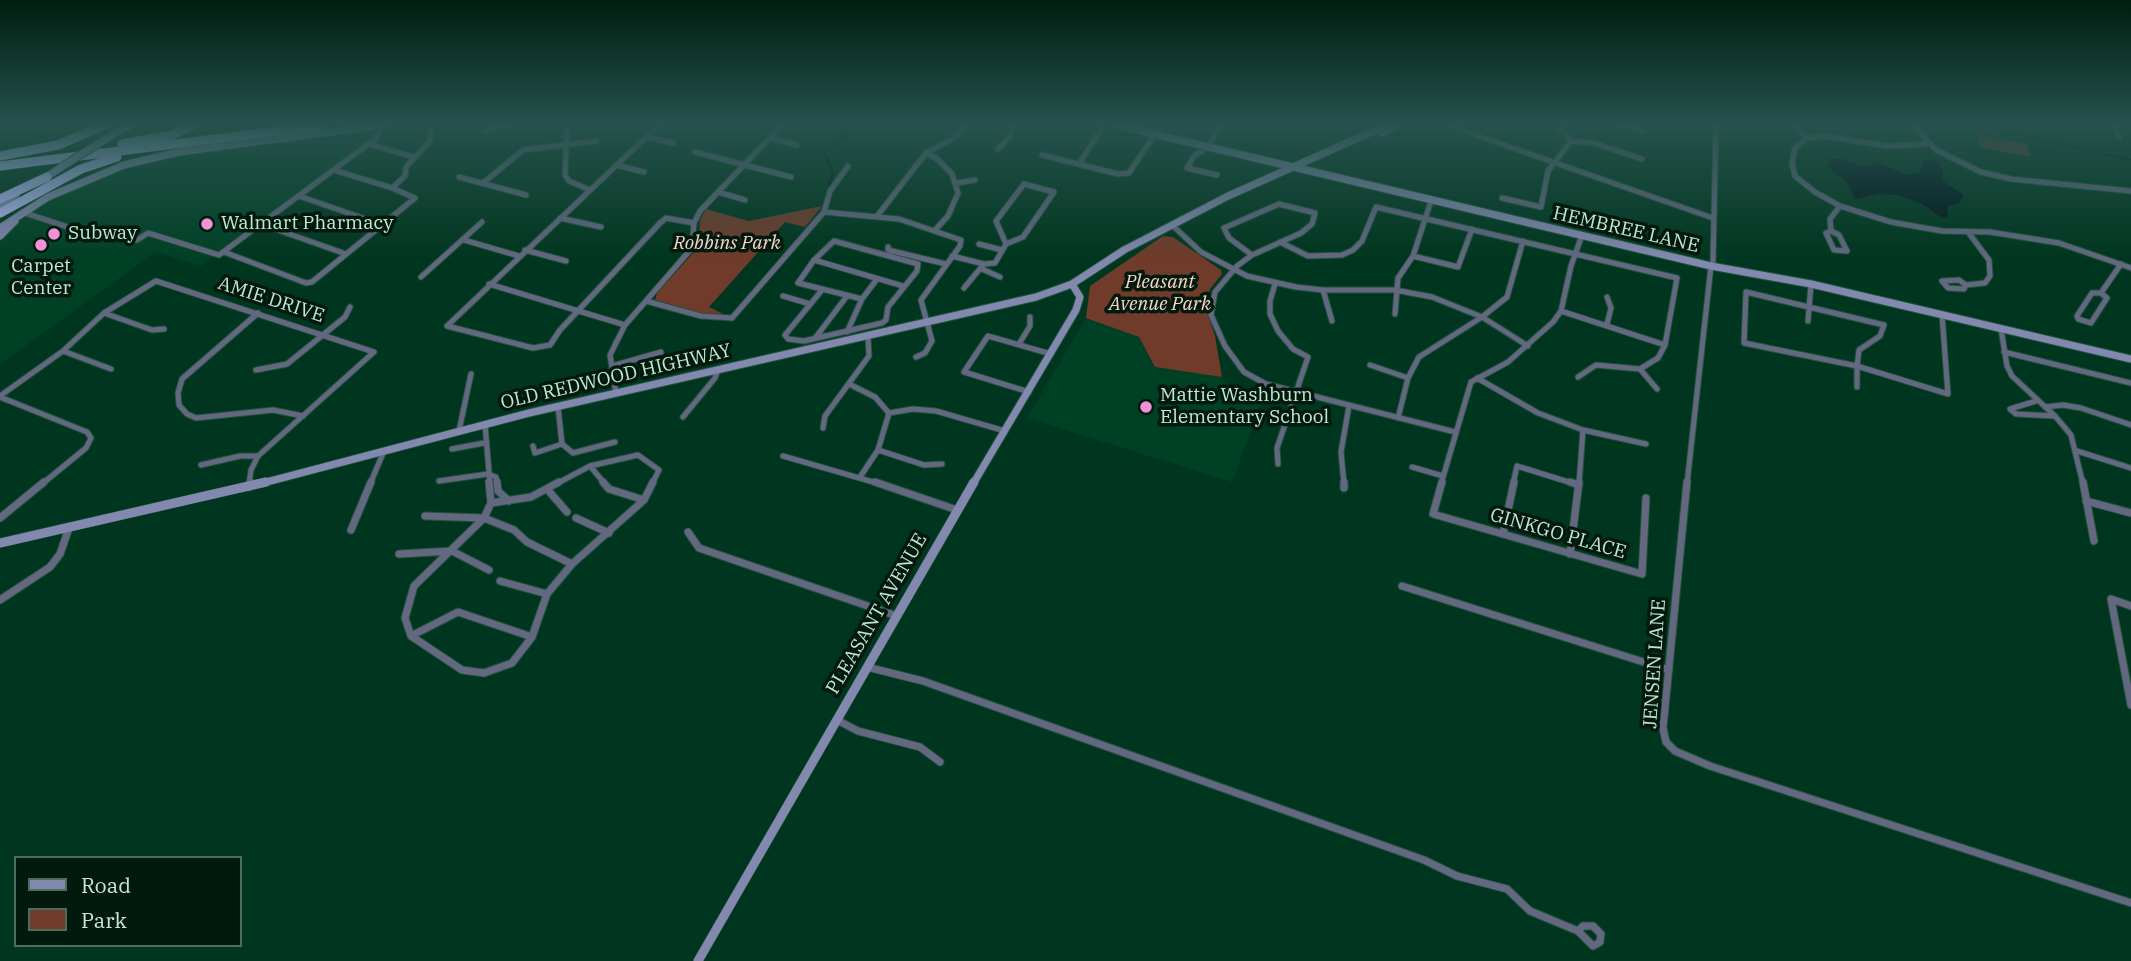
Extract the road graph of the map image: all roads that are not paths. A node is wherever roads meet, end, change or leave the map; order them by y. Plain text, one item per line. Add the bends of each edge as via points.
1 (56, 170) edge
2 (83, 170) edge
3 (126, 170) edge
4 (334, 170) joint
5 (406, 170) edge
6 (499, 170) edge
7 (565, 170) edge
8 (612, 170) edge
9 (636, 170) edge
10 (739, 170) edge
11 (763, 170) edge
12 (845, 170) edge
13 (913, 170) edge
14 (946, 170) edge
15 (1102, 170) edge
16 (1131, 170) edge
17 (1195, 170) edge
18 (1289, 170) edge
19 (1304, 170) edge
20 (1316, 170) edge
21 (1551, 170) edge
22 (1575, 170) edge
23 (1715, 170) edge
24 (1794, 170) edge
25 (1976, 170) edge
26 (644, 172) dead end
27 (1217, 175) dead end
28 (1323, 175) junction
29 (47, 177) junction
30 (459, 177) dead end
31 (791, 177) dead end
32 (975, 180) dead end
33 (483, 183) junction
34 (957, 183) junction
35 (392, 188) junction
36 (590, 190) junction
37 (2131, 191) edge
38 (718, 192) junction
39 (526, 195) dead end
40 (299, 196) junction
41 (1502, 198) dead end
42 (0, 199) edge
43 (746, 200) dead end
44 (1432, 201) junction
45 (0, 205) edge
46 (1840, 206) junction
47 (824, 212) junction
48 (0, 213) edge
49 (24, 213) junction
50 (878, 215) junction
51 (560, 218) junction
52 (1425, 218) junction
53 (1713, 218) junction
54 (482, 222) dead end
55 (694, 223) junction
56 (261, 224) junction
57 (383, 225) junction
58 (1172, 225) junction
59 (601, 227) dead end
60 (0, 228) edge
61 (1472, 229) junction
62 (935, 230) junction
63 (1831, 231) junction
64 (1968, 232) junction
65 (0, 236) edge
66 (1582, 236) junction
67 (464, 240) junction
68 (1523, 241) junction
69 (1280, 242) junction
70 (979, 244) dead end
71 (1006, 244) junction
72 (887, 247) dead end
73 (525, 250) junction
74 (1002, 250) junction
75 (222, 253) junction
76 (1576, 253) junction
77 (346, 254) junction
78 (519, 256) junction
79 (952, 256) junction
80 (1252, 256) junction
81 (1413, 256) junction
82 (814, 260) junction
83 (566, 261) dead end
84 (946, 264) junction
85 (1712, 264) junction
86 (2121, 264) junction
87 (983, 266) junction
88 (2131, 268) edge
89 (1233, 270) junction
90 (421, 277) dead end
91 (1000, 277) dead end
92 (877, 279) junction
93 (489, 284) junction
94 (1072, 284) junction
95 (1275, 284) junction
96 (1811, 284) junction
97 (1966, 285) dead end
98 (903, 286) junction
99 (964, 288) dead end
100 (822, 290) junction
101 (1323, 290) junction
102 (1395, 290) junction
103 (2101, 293) junction
104 (783, 296) dead end
105 (848, 296) junction
106 (1606, 297) dead end
107 (862, 299) junction
108 (646, 301) junction
109 (810, 304) junction
110 (350, 307) dead end
111 (1809, 307) junction
112 (578, 311) junction
113 (1561, 311) junction
114 (104, 313) junction
115 (258, 313) junction
116 (1395, 314) dead end
117 (1942, 315) junction
118 (1030, 317) dead end
119 (1482, 317) junction
120 (1332, 321) dead end
121 (1808, 321) dead end
122 (927, 322) junction
123 (1607, 324) junction
124 (625, 325) junction
125 (164, 329) dead end
126 (2001, 329) junction
127 (324, 334) junction
128 (868, 336) junction
129 (816, 337) junction
130 (847, 337) junction
131 (1019, 344) junction
132 (1665, 345) junction
133 (1528, 346) junction
134 (62, 351) junction
135 (661, 352) dead end
136 (2004, 352) junction
137 (1051, 354) junction
138 (916, 357) dead end
139 (2130, 361) edge
140 (1370, 365) dead end
141 (612, 366) junction
142 (1857, 366) junction
143 (111, 369) dead end
144 (1640, 369) junction
145 (256, 370) dead end
146 (718, 370) junction
147 (471, 374) dead end
148 (1577, 377) dead end
149 (1408, 378) junction
150 (1477, 378) junction
151 (2131, 383) edge
152 (849, 384) junction
153 (1857, 387) dead end
154 (1657, 389) dead end
155 (1029, 391) junction
156 (1296, 392) junction
157 (615, 393) junction
158 (0, 397) edge
159 (2036, 401) junction
160 (1349, 406) junction
161 (558, 407) junction
162 (2045, 407) junction
163 (889, 413) junction
164 (303, 416) junction
165 (2055, 416) junction
166 (683, 417) dead end
167 (1398, 418) junction
168 (485, 424) junction
169 (2131, 425) edge
170 (823, 428) dead end
171 (1583, 430) junction
172 (459, 431) junction
173 (1005, 432) junction
174 (1454, 432) junction
175 (615, 442) dead end
176 (484, 443) junction
177 (562, 444) junction
178 (1646, 444) dead end
179 (533, 446) dead end
180 (452, 449) dead end
181 (878, 450) junction
182 (384, 451) junction
183 (2077, 451) junction
184 (258, 456) junction
185 (783, 456) dead end
186 (942, 464) dead end
187 (1278, 464) dead end
188 (201, 465) dead end
189 (590, 466) junction
190 (1412, 467) dead end
191 (2131, 468) edge
192 (488, 474) junction
193 (1443, 476) junction
194 (860, 477) junction
195 (439, 481) dead end
196 (1579, 485) junction
197 (249, 487) junction
198 (1344, 488) dead end
199 (547, 489) junction
200 (1646, 498) dead end
201 (644, 500) junction
202 (509, 501) junction
203 (2086, 501) junction
204 (491, 503) junction
205 (957, 510) junction
206 (567, 512) dead end
207 (2131, 513) edge
208 (425, 516) dead end
209 (484, 517) junction
210 (576, 517) dead end
211 (0, 518) edge
212 (69, 528) junction
213 (351, 530) dead end
214 (688, 532) dead end
215 (609, 533) junction
216 (1503, 534) junction
217 (2094, 541) dead end
218 (0, 543) edge
219 (452, 551) junction
220 (399, 554) dead end
221 (1570, 554) junction
222 (572, 564) junction
223 (489, 570) dead end
224 (500, 581) dead end
225 (1402, 586) dead end
226 (547, 594) junction
227 (0, 600) edge
228 (2131, 606) edge
229 (897, 616) junction
230 (411, 636) junction
231 (532, 637) junction
232 (867, 667) junction
233 (1669, 670) junction
234 (2131, 705) edge
235 (836, 720) junction
236 (940, 762) dead end
237 (2131, 903) edge
238 (1578, 930) dead end
239 (698, 961) edge

1 - 29 street
2 - 48 highway
3 - 49 street via 76,186
4 - 35 street
4 - 40 street
5 - 35 street
6 - 33 street
7 - 36 street via 569,181
8 - 36 street
9 - 26 street
10 - 38 street
11 - 31 street
12 - 47 street via 830,191
13 - 50 street
14 - 34 street
15 - 16 street via 1118,174
17 - 27 street
18 - 58 street, OLD REDWOOD HIGHWAY
19 - 28 street, HEMBREE LANE
20 - 28 street
21 - 41 street via 1541,207
22 - 53 street
23 - 53 street, JENSEN LANE
24 - 46 street via 1795,176 1815,192
25 - 37 street via 2011,179
28 - 44 street, HEMBREE LANE
29 - 42 highway
29 - 45 street
30 - 33 street
32 - 34 street
33 - 39 street
34 - 62 street via 956,203
35 - 57 street via 415,198
36 - 51 street
38 - 43 street
38 - 55 street
40 - 56 street
40 - 57 street
44 - 52 street
44 - 66 street, HEMBREE LANE
46 - 63 street via 1830,219
46 - 64 street via 1891,222
47 - 50 street
47 - 108 street via 732,318 701,316
49 - 60 street
49 - 65 street
49 - 75 street via 89,234 137,240 148,233
50 - 62 street
51 - 59 street
51 - 73 street
52 - 61 street
52 - 69 street via 1376,207 1362,241 1353,250 1326,258 1308,256
52 - 81 street
53 - 85 street, JENSEN LANE
54 - 67 street
55 - 108 street via 692,248
55 - 112 street via 666,218
56 - 75 street
56 - 77 street
57 - 77 street
58 - 89 street via 1202,252
58 - 94 street, OLD REDWOOD HIGHWAY
61 - 68 street
61 - 81 street via 1458,267
62 - 79 street via 961,240
63 - 63 street via 1826,233 1833,250 1847,251 1839,235
64 - 86 street via 2021,235
64 - 97 street via 1989,260 1990,276 1985,283
66 - 76 street
66 - 85 street, HEMBREE LANE
67 - 78 street
67 - 90 street
68 - 76 street
68 - 119 street via 1507,297
69 - 80 street
69 - 80 street via 1306,228 1315,213 1279,204 1224,228
70 - 74 street
71 - 71 street via 1023,237 1054,192 1024,184 996,221
71 - 74 street
72 - 84 street
73 - 78 street
73 - 83 street
74 - 87 street via 995,264
75 - 77 street via 309,283
76 - 113 street
76 - 132 street via 1677,278
78 - 93 street
79 - 84 street
79 - 87 street
80 - 89 street
81 - 102 street
82 - 92 street
82 - 98 street via 834,241 918,264
82 - 100 street via 798,283
84 - 122 street via 922,300
85 - 96 street, HEMBREE LANE
85 - 233 street, JENSEN LANE
86 - 88 street
86 - 103 street
87 - 91 street
87 - 99 street
89 - 95 street
89 - 156 street via 1215,292 1211,306 1224,346 1244,372
92 - 98 street
92 - 107 street
93 - 112 street
93 - 112 street via 447,326 533,348 550,345
94 - 122 street, OLD REDWOOD HIGHWAY
94 - 137 street, PLEASANT AVENUE via 1079,302
95 - 101 street
95 - 156 street via 1270,314 1293,349 1308,357
96 - 111 street
96 - 117 street, HEMBREE LANE
98 - 130 street via 888,307 886,320
100 - 105 street
100 - 109 street
101 - 102 street
101 - 120 street
102 - 116 street
102 - 119 street via 1439,299
103 - 103 street via 2092,293 2078,319 2091,323 2107,299
104 - 109 street
105 - 107 street
105 - 129 street
106 - 123 street via 1611,308
107 - 130 street
108 - 124 street
109 - 129 street via 785,335 795,342
110 - 127 street
111 - 121 street
111 - 142 street via 1884,324 1880,337 1859,350
111 - 142 street via 1746,292 1744,343
112 - 124 street
113 - 123 street
113 - 133 street
114 - 115 street, AMIE DRIVE via 156,281
114 - 125 street via 152,330
114 - 134 street
115 - 127 street, AMIE DRIVE
115 - 164 street via 183,379 179,405 196,418 273,410
117 - 126 street, HEMBREE LANE
117 - 142 street via 1948,394
118 - 131 street
119 - 133 street
119 - 149 street via 1419,357
122 - 128 street, OLD REDWOOD HIGHWAY
122 - 138 street via 932,341 925,353
123 - 132 street
124 - 141 street via 610,355
126 - 136 street
126 - 139 street, HEMBREE LANE
127 - 145 street via 287,364
127 - 164 street, AMIE DRIVE via 374,352
128 - 130 street, OLD REDWOOD HIGHWAY
128 - 152 street via 869,356
129 - 130 street
130 - 146 street, OLD REDWOOD HIGHWAY
131 - 137 street
131 - 155 street via 988,336 964,372
132 - 144 street via 1658,358
133 - 150 street
134 - 143 street
134 - 158 street
135 - 141 street
136 - 151 street
136 - 159 street via 2012,376
137 - 155 street, PLEASANT AVENUE
140 - 149 street
141 - 157 street
142 - 153 street
144 - 148 street via 1596,365
144 - 154 street
146 - 157 street, OLD REDWOOD HIGHWAY
146 - 166 street
147 - 172 street
149 - 167 street
150 - 171 street via 1538,413
150 - 174 street via 1467,390
152 - 163 street via 875,397
152 - 170 street via 825,416
155 - 173 street, PLEASANT AVENUE
156 - 160 street
156 - 187 street via 1277,448
157 - 161 street, OLD REDWOOD HIGHWAY
158 - 211 street via 87,432 91,438 86,448
159 - 162 street
159 - 165 street via 2010,409 2016,414
160 - 167 street
160 - 198 street via 1342,452
161 - 168 street, OLD REDWOOD HIGHWAY
161 - 177 street
162 - 165 street
162 - 169 street via 2081,408
163 - 173 street via 936,411
163 - 181 street
164 - 184 street
165 - 183 street
167 - 174 street
168 - 172 street, OLD REDWOOD HIGHWAY
168 - 176 street
171 - 178 street
171 - 196 street
172 - 182 street, OLD REDWOOD HIGHWAY
173 - 205 street, PLEASANT AVENUE
174 - 193 street
175 - 177 street via 573,453
176 - 180 street
176 - 192 street
177 - 179 street via 535,453
181 - 186 street via 924,465
181 - 194 street
182 - 197 street, OLD REDWOOD HIGHWAY
182 - 213 street
183 - 191 street
183 - 203 street
184 - 188 street
184 - 197 street
185 - 194 street
189 - 199 street
189 - 201 street via 608,489
189 - 201 street via 638,455 659,470
190 - 193 street
192 - 195 street
192 - 202 street via 496,477 498,491
192 - 204 street
193 - 216 street, GINKGO PLACE via 1433,514
194 - 205 street
196 - 216 street via 1517,466
196 - 221 street
197 - 212 street, OLD REDWOOD HIGHWAY
199 - 202 street via 531,498
199 - 206 street
200 - 221 street, GINKGO PLACE via 1642,574
201 - 215 street
202 - 204 street
203 - 207 street
203 - 217 street
204 - 209 street
205 - 229 street, PLEASANT AVENUE
208 - 209 street
209 - 219 street
209 - 222 street
210 - 215 street
212 - 218 street, OLD REDWOOD HIGHWAY
212 - 227 street via 50,567
214 - 229 street via 699,548
215 - 222 street
216 - 221 street, GINKGO PLACE
219 - 220 street
219 - 223 street
219 - 230 street via 414,586 405,618
222 - 226 street
224 - 226 street
225 - 233 street
226 - 231 street
228 - 234 street via 2111,600
229 - 232 street, PLEASANT AVENUE
230 - 231 street via 458,612
230 - 231 street via 462,670 484,673 512,663
232 - 235 street, PLEASANT AVENUE
232 - 238 street via 923,681 1373,841 1457,876 1507,889 1539,917
233 - 237 street, JENSEN LANE via 1663,728 1666,742 1675,751
235 - 236 street via 858,731 920,747
235 - 239 street, PLEASANT AVENUE

